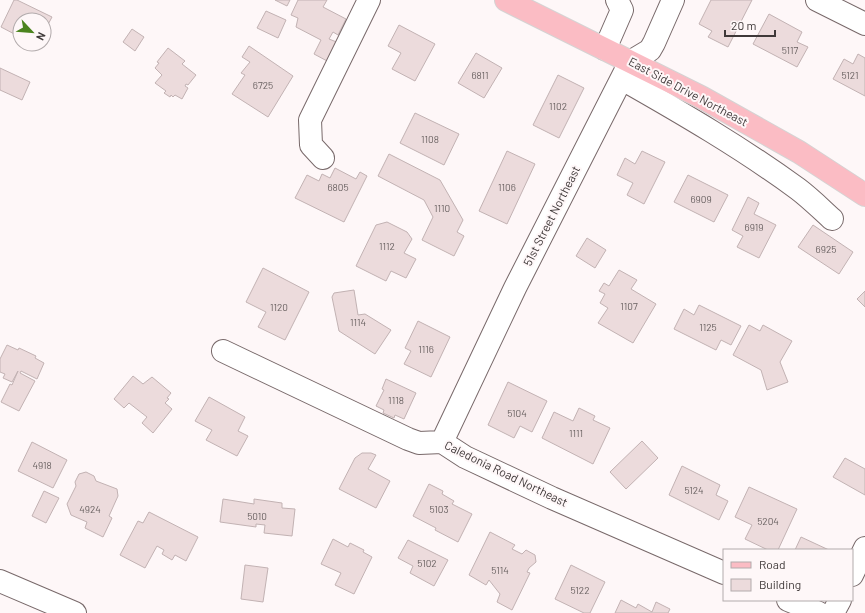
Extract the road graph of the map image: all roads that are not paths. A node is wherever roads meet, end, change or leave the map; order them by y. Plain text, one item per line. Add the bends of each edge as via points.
1 (369, 0) edge
2 (506, 0) edge
3 (617, 0) edge
4 (673, 0) edge
5 (817, 0) edge
6 (865, 24) edge
7 (605, 49) junction
8 (626, 70) junction
9 (323, 158) dead end
10 (865, 195) edge
11 (832, 219) dead end
12 (223, 351) dead end
13 (442, 442) junction
14 (865, 548) edge
15 (723, 573) edge
16 (853, 573) edge
17 (0, 581) edge
18 (790, 601) edge
19 (840, 601) edge
20 (75, 613) edge
21 (819, 613) edge
22 (834, 613) edge

1 - 9 street via 310,120 311,145
2 - 7 main road, East Side Drive Northeast
3 - 7 street via 622,10
4 - 8 street via 650,50
5 - 6 street
7 - 8 main road, East Side Drive Northeast
8 - 10 main road, East Side Drive Northeast via 701,97 799,152
8 - 11 street via 692,119 799,190
8 - 13 street, 51st Street Northeast via 515,288
12 - 13 street, Caledonia Road Northeast via 408,439 419,443
13 - 15 street, Caledonia Road Northeast via 465,457 552,498
14 - 16 street
17 - 20 street
18 - 21 street
19 - 22 street

